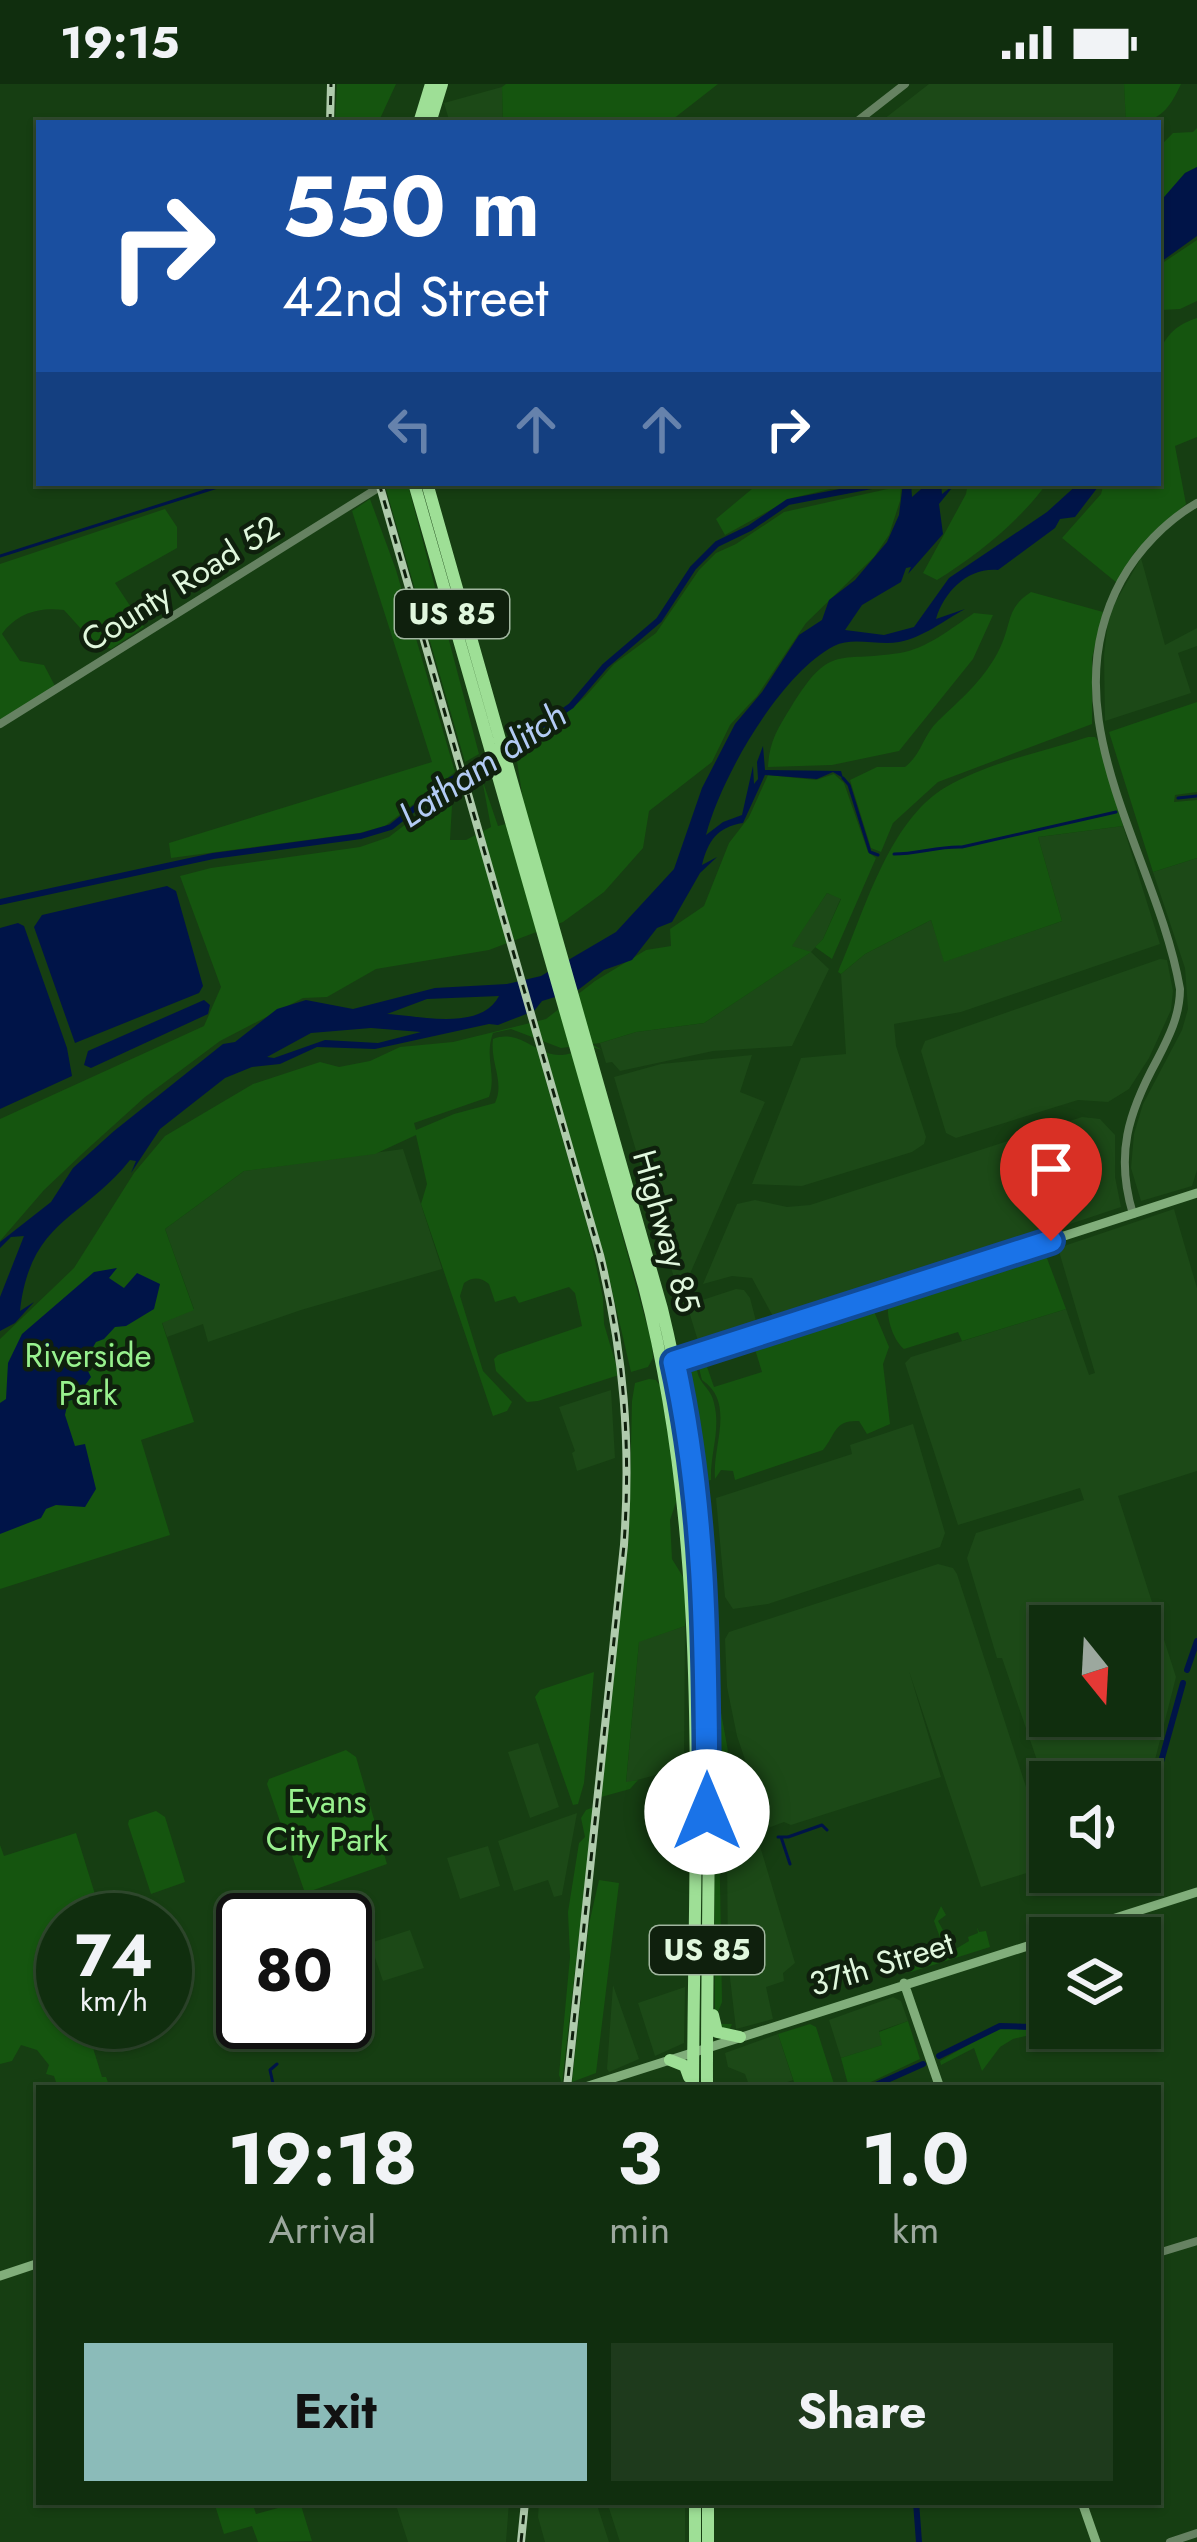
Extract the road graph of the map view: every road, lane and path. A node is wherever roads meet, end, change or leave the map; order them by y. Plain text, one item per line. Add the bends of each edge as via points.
1 (431, 84) edge
2 (442, 84) edge
3 (905, 84) edge
4 (430, 104) junction
5 (421, 120) edge
6 (430, 120) edge
7 (859, 120) edge
8 (381, 486) edge
9 (415, 486) edge
10 (428, 486) edge
11 (1197, 503) edge
12 (0, 724) edge
13 (495, 742) junction
14 (1197, 1193) edge
15 (1133, 1214) junction
16 (669, 1364) junction
17 (1197, 1892) edge
18 (707, 1973) junction
19 (904, 1983) junction
20 (740, 2037) junction
21 (700, 2050) junction
22 (670, 2060) junction
23 (591, 2085) edge
24 (691, 2085) edge
25 (692, 2085) edge
26 (706, 2085) edge
27 (939, 2085) edge
28 (1197, 2241) edge
29 (1161, 2252) edge
30 (36, 2264) edge
31 (0, 2276) edge
32 (694, 2505) edge
33 (708, 2505) edge
34 (1083, 2505) edge
35 (1197, 2533) edge
36 (695, 2542) edge
37 (709, 2542) edge
38 (1096, 2542) edge
39 (1170, 2542) edge

1 - 4 highway
2 - 4 highway
3 - 7 street
4 - 5 highway
4 - 6 highway
8 - 12 street, County Road 52
9 - 13 highway, Highway 85 / US 85
10 - 13 highway, Highway 85 / US 85
11 - 15 street via 1140,553 1115,592 1095,666 1095,706 1114,781 1180,1000 1125,1135
13 - 16 highway, Highway 85 / US 85
14 - 15 main road
15 - 16 main road
16 - 18 highway, Highway 85 / US 85 via 695,1477 706,1603
16 - 21 highway, Highway 85 / US 85 via 692,1605
17 - 19 main road, 37th Street
18 - 20 highway via 717,2032
18 - 21 highway, Highway 85 / US 85
19 - 20 main road, 37th Street
19 - 27 main road
20 - 21 main road, 37th Street
21 - 22 main road, 37th Street
21 - 25 highway, Highway 85 / US 85
21 - 26 highway, Highway 85 / US 85
22 - 23 main road, 37th Street
22 - 24 highway via 688,2068
28 - 29 street
30 - 31 main road
32 - 36 highway
33 - 37 highway
34 - 38 main road
35 - 39 street

